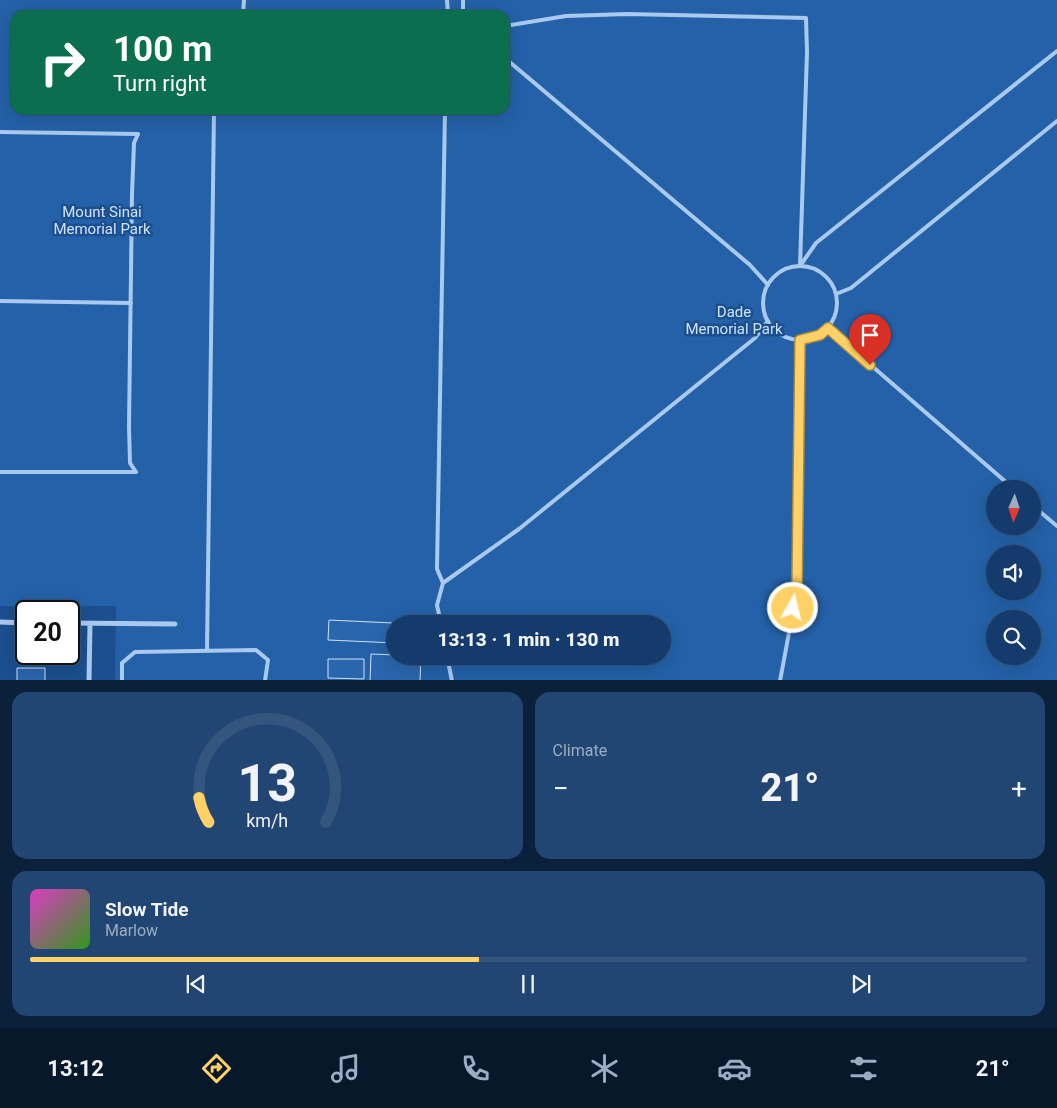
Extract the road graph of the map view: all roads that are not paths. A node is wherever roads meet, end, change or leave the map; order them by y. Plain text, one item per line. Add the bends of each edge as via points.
1 (510, 25) edge
2 (1057, 51) edge
3 (510, 62) edge
4 (214, 115) edge
5 (445, 115) edge
6 (1057, 121) edge
7 (0, 132) edge
8 (800, 266) junction
9 (768, 285) junction
10 (836, 294) junction
11 (0, 301) edge
12 (131, 303) junction
13 (768, 321) junction
14 (828, 328) junction
15 (800, 340) junction
16 (0, 472) edge
17 (1004, 480) edge
18 (1041, 513) edge
19 (1057, 526) edge
20 (443, 583) junction
21 (439, 615) edge
22 (0, 622) edge
23 (15, 623) edge
24 (80, 624) edge
25 (90, 624) junction
26 (175, 624) dead end
27 (207, 650) junction
28 (449, 665) edge
29 (89, 680) edge
30 (122, 680) edge
31 (266, 680) edge
32 (452, 680) edge
33 (780, 680) edge

1 - 8 lane via 566,16 627,14 806,18
2 - 8 lane via 816,244
3 - 9 lane via 750,265
4 - 27 lane
5 - 20 lane via 437,569
6 - 10 lane via 851,288
7 - 12 lane via 138,134 134,143
8 - 9 lane via 776,275
8 - 10 lane via 823,274
9 - 13 lane via 764,309
10 - 14 lane via 837,306
11 - 12 lane
12 - 16 lane via 130,463 136,472
13 - 15 lane via 787,338
13 - 20 lane via 755,338 526,523
14 - 15 lane via 820,335
14 - 17 lane
15 - 33 lane via 797,590
18 - 19 lane
20 - 21 lane via 437,605
22 - 23 street
24 - 25 street
25 - 26 street
25 - 29 street
27 - 30 lane via 135,652 122,662
27 - 31 lane via 256,650 268,660
28 - 32 lane

